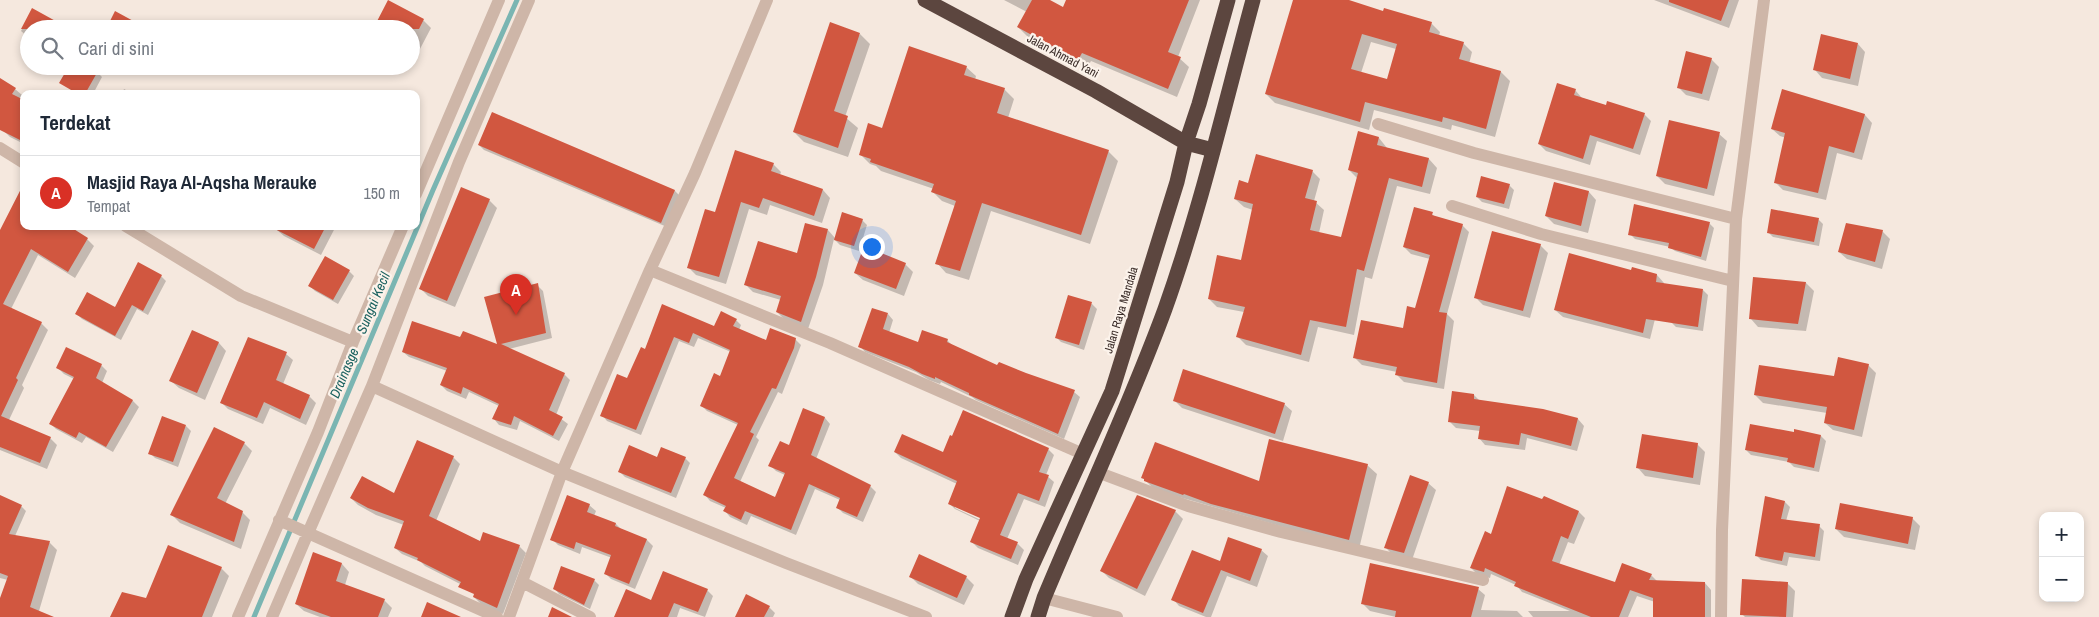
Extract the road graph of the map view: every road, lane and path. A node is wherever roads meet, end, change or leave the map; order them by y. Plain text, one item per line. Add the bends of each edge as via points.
1 (499, 0) edge
2 (529, 0) edge
3 (767, 0) edge
4 (925, 0) edge
5 (1228, 0) edge
6 (1253, 0) edge
7 (1764, 0) edge
8 (1378, 124) dead end
9 (1186, 142) junction
10 (0, 148) edge
11 (1213, 150) junction
12 (20, 160) edge
13 (420, 185) edge
14 (1452, 206) dead end
15 (1736, 219) junction
16 (133, 230) edge
17 (401, 230) edge
18 (650, 270) junction
19 (1733, 281) junction
20 (353, 342) junction
21 (372, 386) junction
22 (1083, 454) junction
23 (562, 472) junction
24 (1097, 472) junction
25 (282, 522) junction
26 (305, 531) junction
27 (1483, 580) dead end
28 (522, 582) junction
29 (1044, 598) junction
30 (238, 617) edge
31 (272, 617) edge
32 (497, 617) edge
33 (509, 617) edge
34 (590, 617) edge
35 (926, 617) edge
36 (1012, 617) edge
37 (1038, 617) edge
38 (1117, 617) edge
39 (1721, 617) edge

1 - 13 street
2 - 21 street via 458,162
3 - 18 street via 695,173
4 - 9 highway, Jalan Ahmad Yani via 1096,90
5 - 9 highway, Jalan Raya Mandala via 1200,104
6 - 11 highway
7 - 15 street
8 - 15 street via 1474,153
9 - 11 highway, Jalan Ahmad Yani
9 - 22 highway, Jalan Raya Mandala via 1177,182 1112,391
10 - 12 street
11 - 24 highway via 1165,308
14 - 19 street via 1541,234
15 - 19 street
16 - 20 street via 241,296
17 - 20 street
18 - 22 street via 830,343
18 - 23 street
19 - 39 street
20 - 25 street
21 - 23 street
21 - 26 street
22 - 36 highway, Jalan Raya Mandala via 1026,578
23 - 28 street
23 - 35 street
24 - 27 street via 1188,506 1281,532
24 - 29 highway
25 - 26 street
25 - 30 street
26 - 31 street
26 - 32 street
28 - 33 street
28 - 34 street
29 - 37 highway
29 - 38 street

